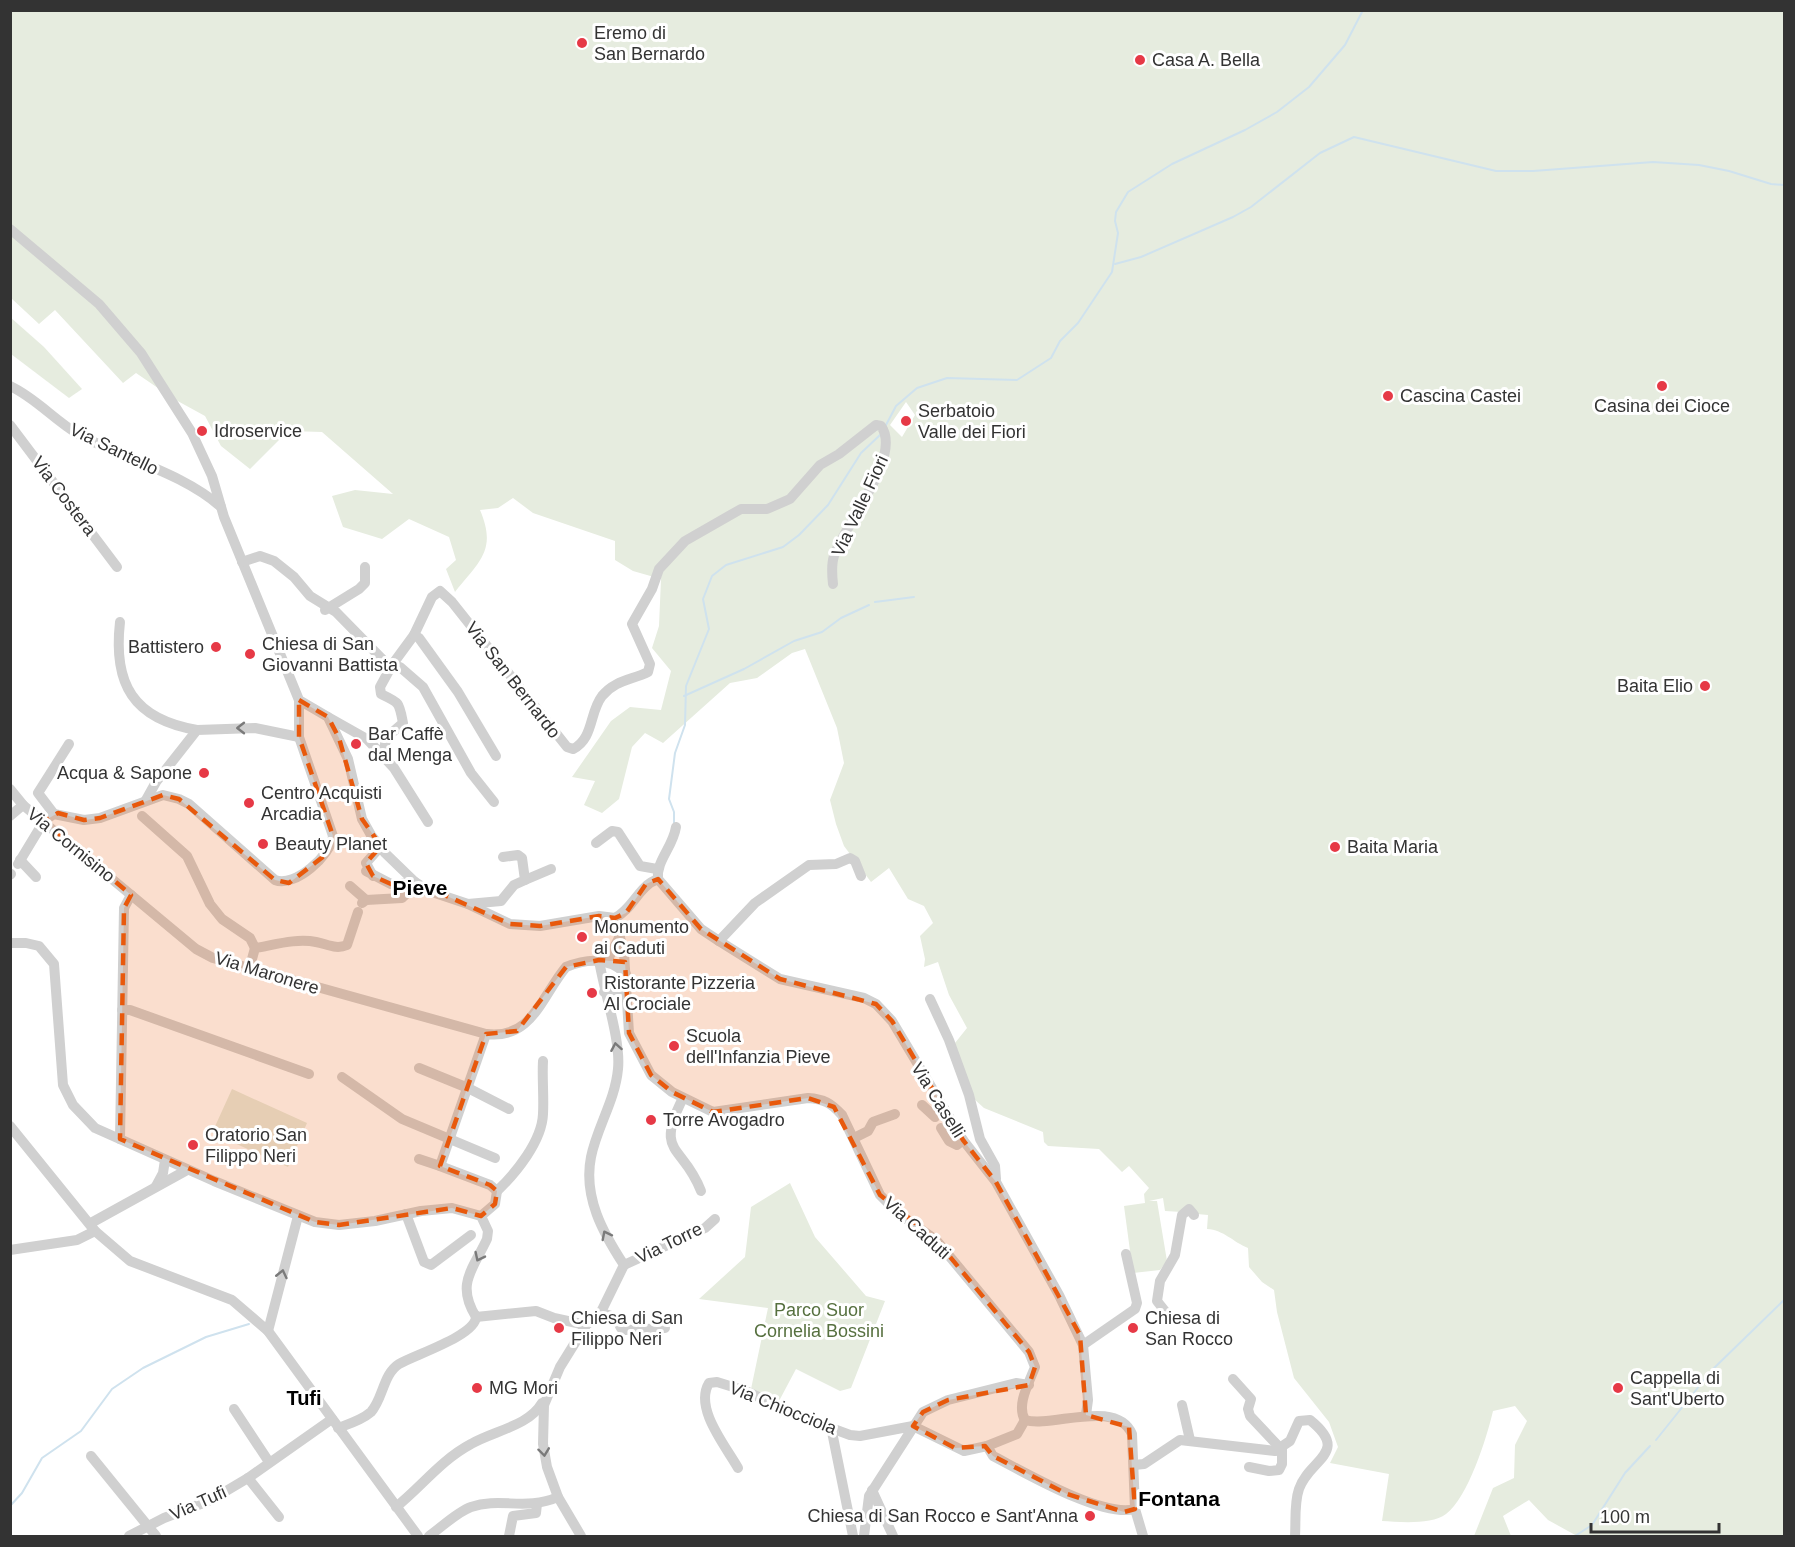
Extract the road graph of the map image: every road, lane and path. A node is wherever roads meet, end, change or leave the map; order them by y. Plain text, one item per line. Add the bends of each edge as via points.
1 (10, 229) edge
2 (10, 386) edge
3 (10, 425) edge
4 (221, 508) junction
5 (242, 562) junction
6 (117, 567) dead end
7 (365, 567) dead end
8 (655, 578) joint
9 (833, 584) dead end
10 (325, 609) junction
11 (120, 622) dead end
12 (414, 634) junction
13 (392, 665) junction
14 (299, 699) junction
15 (328, 717) junction
16 (197, 730) junction
17 (298, 737) junction
18 (69, 744) dead end
19 (379, 754) junction
20 (496, 756) dead end
21 (10, 789) edge
22 (146, 800) junction
23 (494, 802) dead end
24 (23, 805) junction
25 (54, 814) junction
26 (10, 816) edge
27 (142, 816) dead end
28 (44, 821) junction
29 (428, 822) dead end
30 (676, 827) dead end
31 (596, 843) dead end
32 (381, 846) junction
33 (503, 857) dead end
34 (551, 869) dead end
35 (657, 874) junction
36 (861, 876) dead end
37 (36, 877) dead end
38 (525, 880) junction
39 (415, 882) junction
40 (350, 886) dead end
41 (429, 891) junction
42 (131, 895) junction
43 (468, 904) junction
44 (362, 905) junction
45 (615, 918) junction
46 (620, 936) junction
47 (719, 941) junction
48 (10, 944) edge
49 (255, 948) junction
50 (603, 961) junction
51 (249, 970) junction
52 (626, 974) junction
53 (627, 988) junction
54 (604, 992) junction
55 (930, 999) dead end
56 (122, 1010) junction
57 (486, 1034) junction
58 (543, 1061) dead end
59 (418, 1068) dead end
60 (309, 1074) dead end
61 (342, 1077) dead end
62 (468, 1088) junction
63 (683, 1098) junction
64 (922, 1105) dead end
65 (509, 1109) dead end
66 (895, 1114) dead end
67 (935, 1117) dead end
68 (10, 1126) edge
69 (941, 1128) dead end
70 (854, 1137) junction
71 (120, 1139) junction
72 (449, 1139) junction
73 (963, 1140) junction
74 (495, 1158) dead end
75 (419, 1159) dead end
76 (165, 1160) junction
77 (440, 1166) junction
78 (187, 1170) junction
79 (996, 1182) junction
80 (156, 1186) junction
81 (497, 1191) junction
82 (701, 1191) dead end
83 (406, 1214) junction
84 (1194, 1215) dead end
85 (298, 1216) junction
86 (481, 1216) junction
87 (715, 1219) dead end
88 (93, 1227) junction
89 (471, 1234) dead end
90 (10, 1250) edge
91 (1126, 1254) dead end
92 (624, 1265) junction
93 (602, 1309) junction
94 (476, 1317) junction
95 (1172, 1320) dead end
96 (581, 1323) junction
97 (665, 1328) dead end
98 (268, 1331) junction
99 (1083, 1345) junction
100 (1233, 1379) dead end
101 (1029, 1385) junction
102 (546, 1399) junction
103 (1182, 1405) dead end
104 (234, 1409) dead end
105 (1086, 1414) junction
106 (1025, 1420) junction
107 (335, 1424) junction
108 (831, 1426) junction
109 (913, 1426) junction
110 (1191, 1440) junction
111 (987, 1446) junction
112 (1282, 1449) junction
113 (92, 1456) dead end
114 (269, 1462) junction
115 (1134, 1465) junction
116 (1249, 1467) dead end
117 (738, 1468) dead end
118 (248, 1478) junction
119 (872, 1491) junction
120 (558, 1497) junction
121 (537, 1504) junction
122 (396, 1507) junction
123 (1135, 1509) junction
124 (279, 1517) dead end
125 (147, 1526) junction
126 (129, 1536) edge
127 (156, 1536) edge
128 (418, 1536) edge
129 (429, 1536) edge
130 (509, 1536) edge
131 (581, 1536) edge
132 (852, 1536) edge
133 (864, 1536) edge
134 (893, 1536) edge
135 (1143, 1536) edge
136 (1295, 1536) edge

1 - 4 street via 99,304 141,353 192,433 212,476
2 - 4 street, Via Santello via 27,394 49,415 77,433 202,490
3 - 6 street, Via Costera
4 - 5 street
5 - 10 street via 260,556 274,561
5 - 14 street
7 - 10 street via 365,582 359,589
8 - 9 street, Via Valle Fiori via 685,541 741,509 767,509 790,500 820,465 876,425 881,426 887,436 886,451 834,557
8 - 12 street, Via San Bernardo via 632,624 650,664 648,672 618,682 603,696 584,741 573,749 567,747 440,591 432,597
10 - 13 street via 336,612 382,661
11 - 16 street via 118,667 137,703 161,719
12 - 13 street, Via San Bernardo
12 - 20 street via 458,692
13 - 19 street, Via San Bernardo via 380,687 381,694 398,703 403,723 387,737
13 - 23 street via 423,687 471,773
14 - 15 street
14 - 17 street
15 - 19 street via 367,739
15 - 32 street via 348,759 363,819
17 -> 16 street via 255,728
16 - 22 street
17 - 22 street via 333,836 324,856 289,883 275,880 189,804 163,795
18 - 25 street via 38,793
19 - 29 street via 394,768
21 - 24 street
22 - 25 street via 100,818 84,820
24 - 26 street, Via Cornisino
24 - 28 street, Via Cornisino
25 - 28 street
27 - 49 street via 187,856 210,904 222,919 250,938
28 - 37 street via 19,862
28 - 42 street, Via Cornisino
30 - 35 street
31 - 35 street via 612,831 618,832 640,866
32 - 39 street
32 - 39 street via 366,863 369,873 392,884
33 - 38 street via 522,858
34 - 38 street
35 - 45 street via 626,913
35 - 47 street, Via Caselli via 679,906
36 - 47 street via 850,858 836,864 809,865 755,903
38 - 43 street via 514,885 501,901
39 - 41 street
40 - 44 street
41 - 43 street
41 - 44 street via 409,891 402,898
42 - 51 street, Via Maronere via 196,950
42 - 56 street via 123,908
43 - 45 street via 510,924 524,926 598,916
44 - 49 street via 347,945 340,948 309,941
45 - 46 street, Via Caduti
46 - 50 street
46 - 52 street, Via Caduti
47 - 73 street, Via Caselli via 780,979 876,1004 892,1021
48 - 71 street via 39,946 49,955 56,974 63,1085 85,1120
49 - 51 street
50 - 52 street
50 - 54 street
50 - 57 street, Via Maronere via 566,967 517,1031 499,1036
51 - 57 street, Via Maronere
52 - 53 street, Via Caduti
53 - 54 street
53 - 63 street, Via Caduti via 629,1033 637,1051 651,1075
92 -> 54 street via 598,1220 589,1178 591,1157 618,1068
55 - 79 street via 969,1095 980,1139 995,1166
56 - 60 street
56 - 71 street
57 - 62 street
58 - 81 street via 541,1126 518,1166
59 - 62 street
61 - 72 street via 402,1119
62 - 65 street
62 - 72 street
63 - 70 street, Via Caduti via 699,1107 723,1112 784,1101 823,1099 842,1115
63 - 82 street, Via Torre via 671,1121 669,1140
64 - 67 street
66 - 70 street via 873,1122 868,1131
68 - 88 street
69 - 73 street via 949,1142 957,1145
70 - 101 street, Via Caduti via 880,1195 936,1240 1029,1352 1035,1367
71 - 76 street
72 - 74 street
72 - 77 street
73 - 79 street, Via Caselli
75 - 77 street
76 - 78 street
76 - 80 street
77 - 81 street
78 - 80 street
78 - 85 street
79 - 99 street, Via Caselli
80 - 88 street
81 - 86 street via 495,1204
83 - 85 street via 339,1225
83 - 86 street via 452,1208
83 - 89 street via 424,1262 431,1265
84 - 95 street via 1189,1209 1182,1215 1175,1255 1160,1281 1157,1301
98 -> 85 street
86 -> 94 street via 487,1239 466,1287 466,1300
87 - 92 street, Via Torre via 705,1228
88 - 90 street via 77,1240
88 - 98 street via 130,1261 232,1300
91 - 99 street via 1135,1309
92 - 93 street
93 - 96 street
93 - 97 street via 626,1330
94 - 96 street via 536,1311
94 - 107 street, Via Tufi via 472,1326 433,1350 399,1364 372,1410 361,1419
96 - 102 street via 579,1335
98 - 107 street
99 - 105 street, Via Caselli
100 - 112 street via 1251,1399 1250,1416
101 - 106 street, Via Caduti via 1021,1405
101 - 109 street via 1016,1383 948,1400 923,1412
102 -> 120 street via 544,1457
102 - 122 street via 536,1415 471,1443 443,1461
103 - 110 street
104 - 114 street
105 - 106 street via 1036,1424
105 - 115 street via 1129,1427
106 - 111 street via 1017,1434
107 - 114 street, Via Tufi
107 - 122 street
108 - 109 street, Via Chiocciola via 860,1436
108 - 117 street, Via Chiocciola via 796,1415 746,1391 710,1383 704,1401
108 - 132 street
109 - 111 street via 964,1451
109 - 119 street
110 - 112 street via 1246,1450
110 - 115 street via 1174,1442 1144,1464
111 - 123 street via 993,1456 1067,1494 1124,1512
112 - 116 street via 1279,1470
112 - 136 street via 1302,1419 1310,1420 1326,1437 1328,1445 1299,1489
113 - 125 street, Via Tufi
114 - 118 street, Via Tufi
115 - 123 street
118 - 124 street, Via Tufi
118 - 125 street, Via Tufi via 211,1500
119 - 133 street via 868,1496
119 - 134 street
120 - 121 street
120 - 131 street
121 - 129 street via 469,1507
121 - 130 street via 536,1514 513,1516
122 - 128 street
123 - 135 street
125 - 126 street, Via Tufi
125 - 127 street

